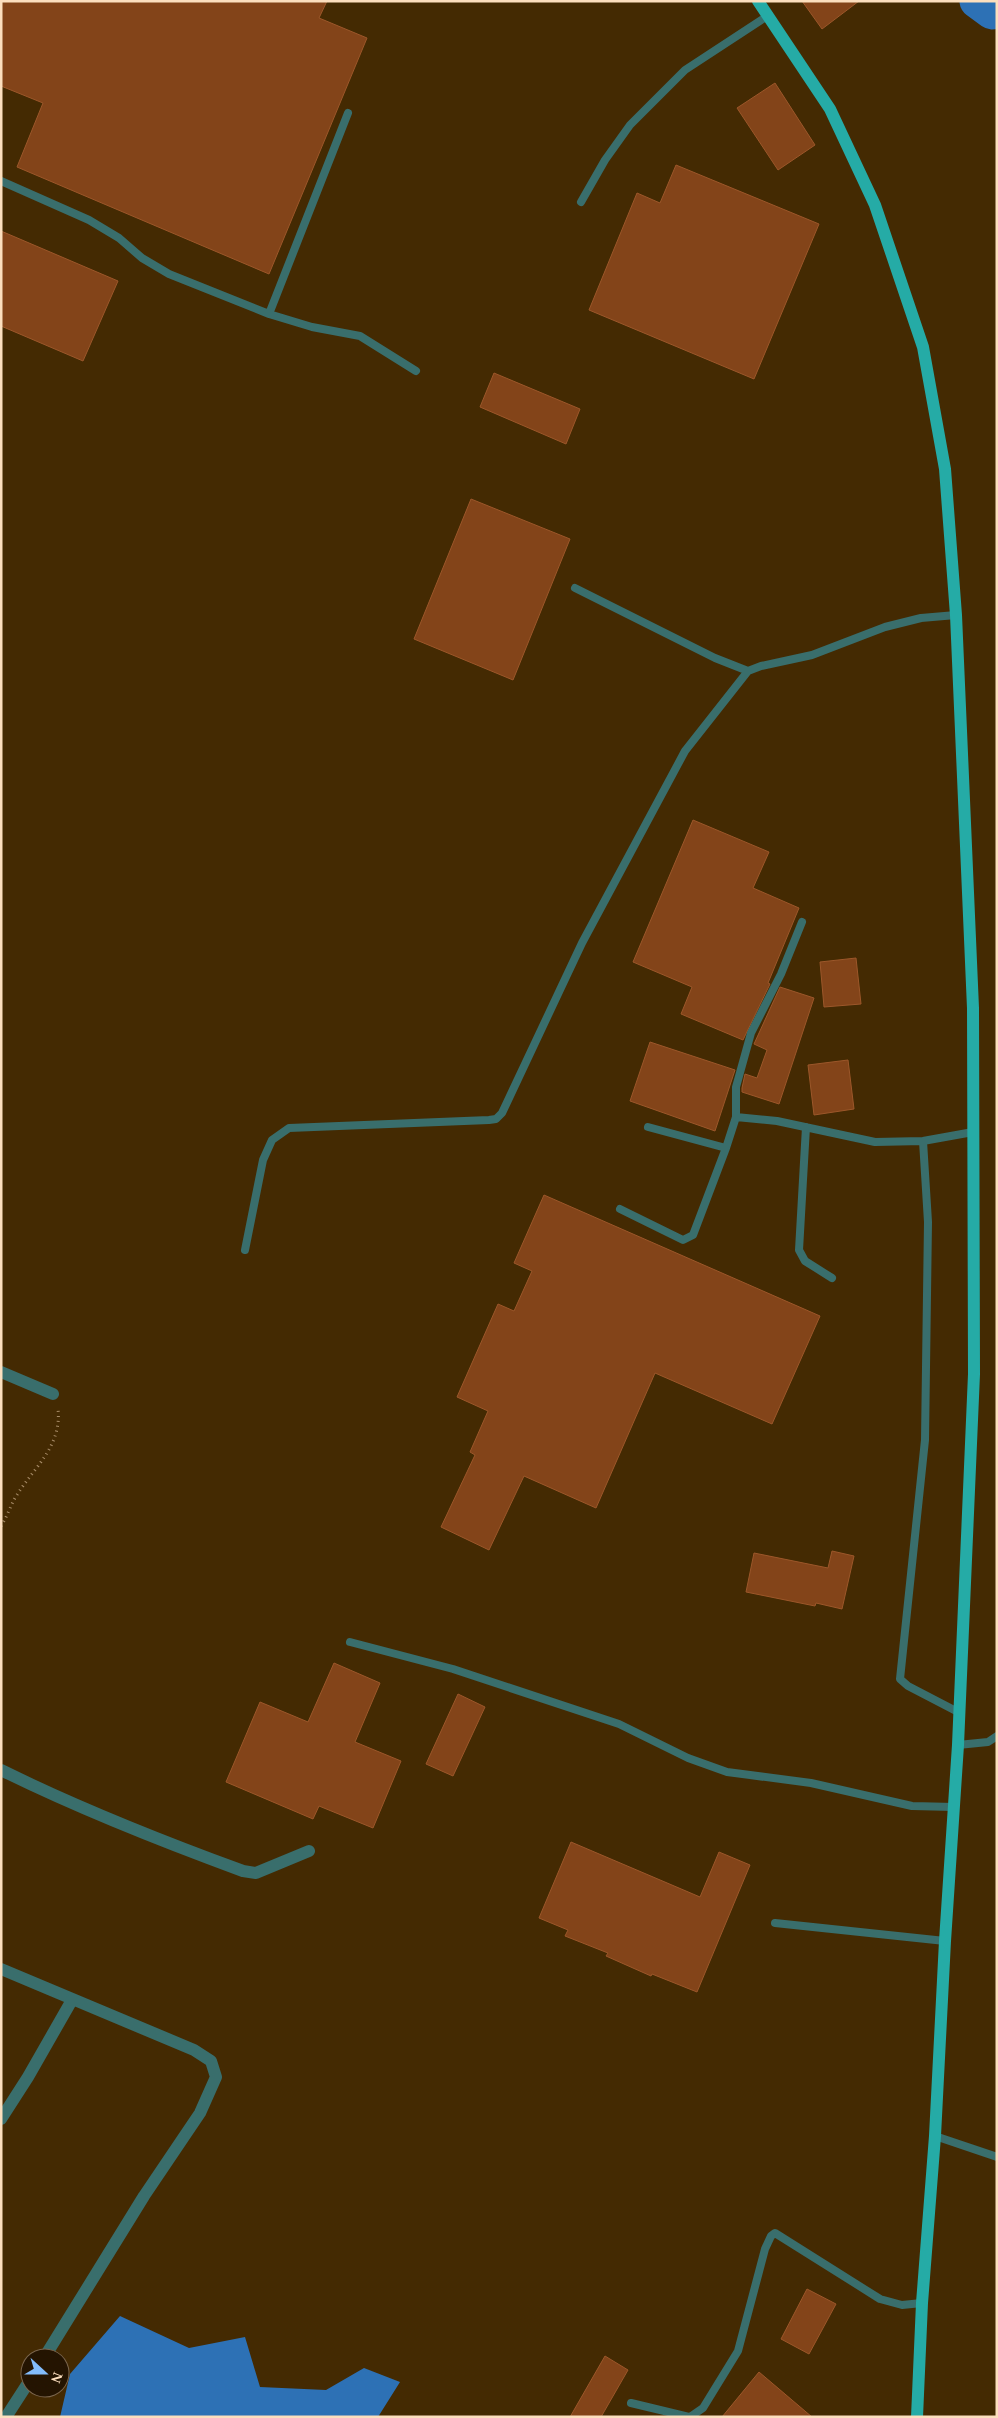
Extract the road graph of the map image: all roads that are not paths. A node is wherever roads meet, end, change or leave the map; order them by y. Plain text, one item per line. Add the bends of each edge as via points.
1 (758, 1) edge
2 (769, 15) junction
3 (348, 113) dead end
4 (1, 181) edge
5 (581, 202) dead end
6 (269, 314) junction
7 (416, 371) dead end
8 (575, 588) dead end
9 (956, 615) junction
10 (748, 671) junction
11 (802, 922) dead end
12 (736, 1117) junction
13 (648, 1127) dead end
14 (806, 1127) junction
15 (973, 1132) junction
16 (923, 1141) junction
17 (726, 1148) junction
18 (620, 1209) dead end
19 (245, 1250) dead end
20 (832, 1278) dead end
21 (1, 1372) edge
22 (53, 1394) road end
23 (350, 1642) dead end
24 (958, 1712) junction
25 (997, 1736) edge
26 (958, 1745) junction
27 (1, 1770) edge
28 (954, 1807) junction
29 (309, 1851) dead end
30 (776, 1923) dead end
31 (944, 1941) junction
32 (1, 1969) edge
33 (72, 2000) junction
34 (1, 2120) edge
35 (935, 2136) junction
36 (997, 2157) edge
37 (922, 2303) junction
38 (50, 2348) edge
39 (20, 2395) edge
40 (631, 2403) dead end
41 (6, 2417) edge
42 (689, 2417) edge
43 (918, 2417) edge

1 - 2 main road
2 - 5 lane via 685,70 630,125
2 - 9 main road via 830,109 875,205 923,347 945,469
3 - 6 lane
4 - 6 lane via 90,220 169,274
6 - 7 lane via 312,327 360,336
8 - 10 lane
9 - 10 lane via 921,618 885,627 812,655
9 - 15 main road via 973,1008
10 - 19 lane via 685,751 582,944 502,1113 496,1119 488,1120 289,1128 272,1140 263,1160
11 - 12 lane via 781,974 751,1033 736,1087
12 - 14 lane
12 - 17 lane
13 - 17 lane
14 - 16 lane via 875,1142
14 - 20 lane via 799,1250 805,1261
15 - 16 lane
15 - 24 main road via 974,1374
16 - 24 lane via 928,1222 925,1440 900,1679
17 - 18 lane via 693,1235 684,1240
21 - 22 street
23 - 28 lane via 453,1669 619,1724 688,1758 727,1772 812,1783 912,1806
24 - 26 main road
25 - 26 lane via 988,1742
26 - 28 main road
27 - 29 street via 54,1797 243,1871 256,1874
28 - 31 main road
30 - 31 lane
31 - 35 main road
32 - 33 street
33 - 34 street
33 - 38 street via 140,2025 194,2050 211,2061 216,2077 200,2113 144,2196
35 - 36 lane
35 - 37 main road
37 - 42 lane via 902,2305 880,2299 775,2233 765,2250 738,2351 703,2408
37 - 43 main road
39 - 41 street
40 - 42 lane

